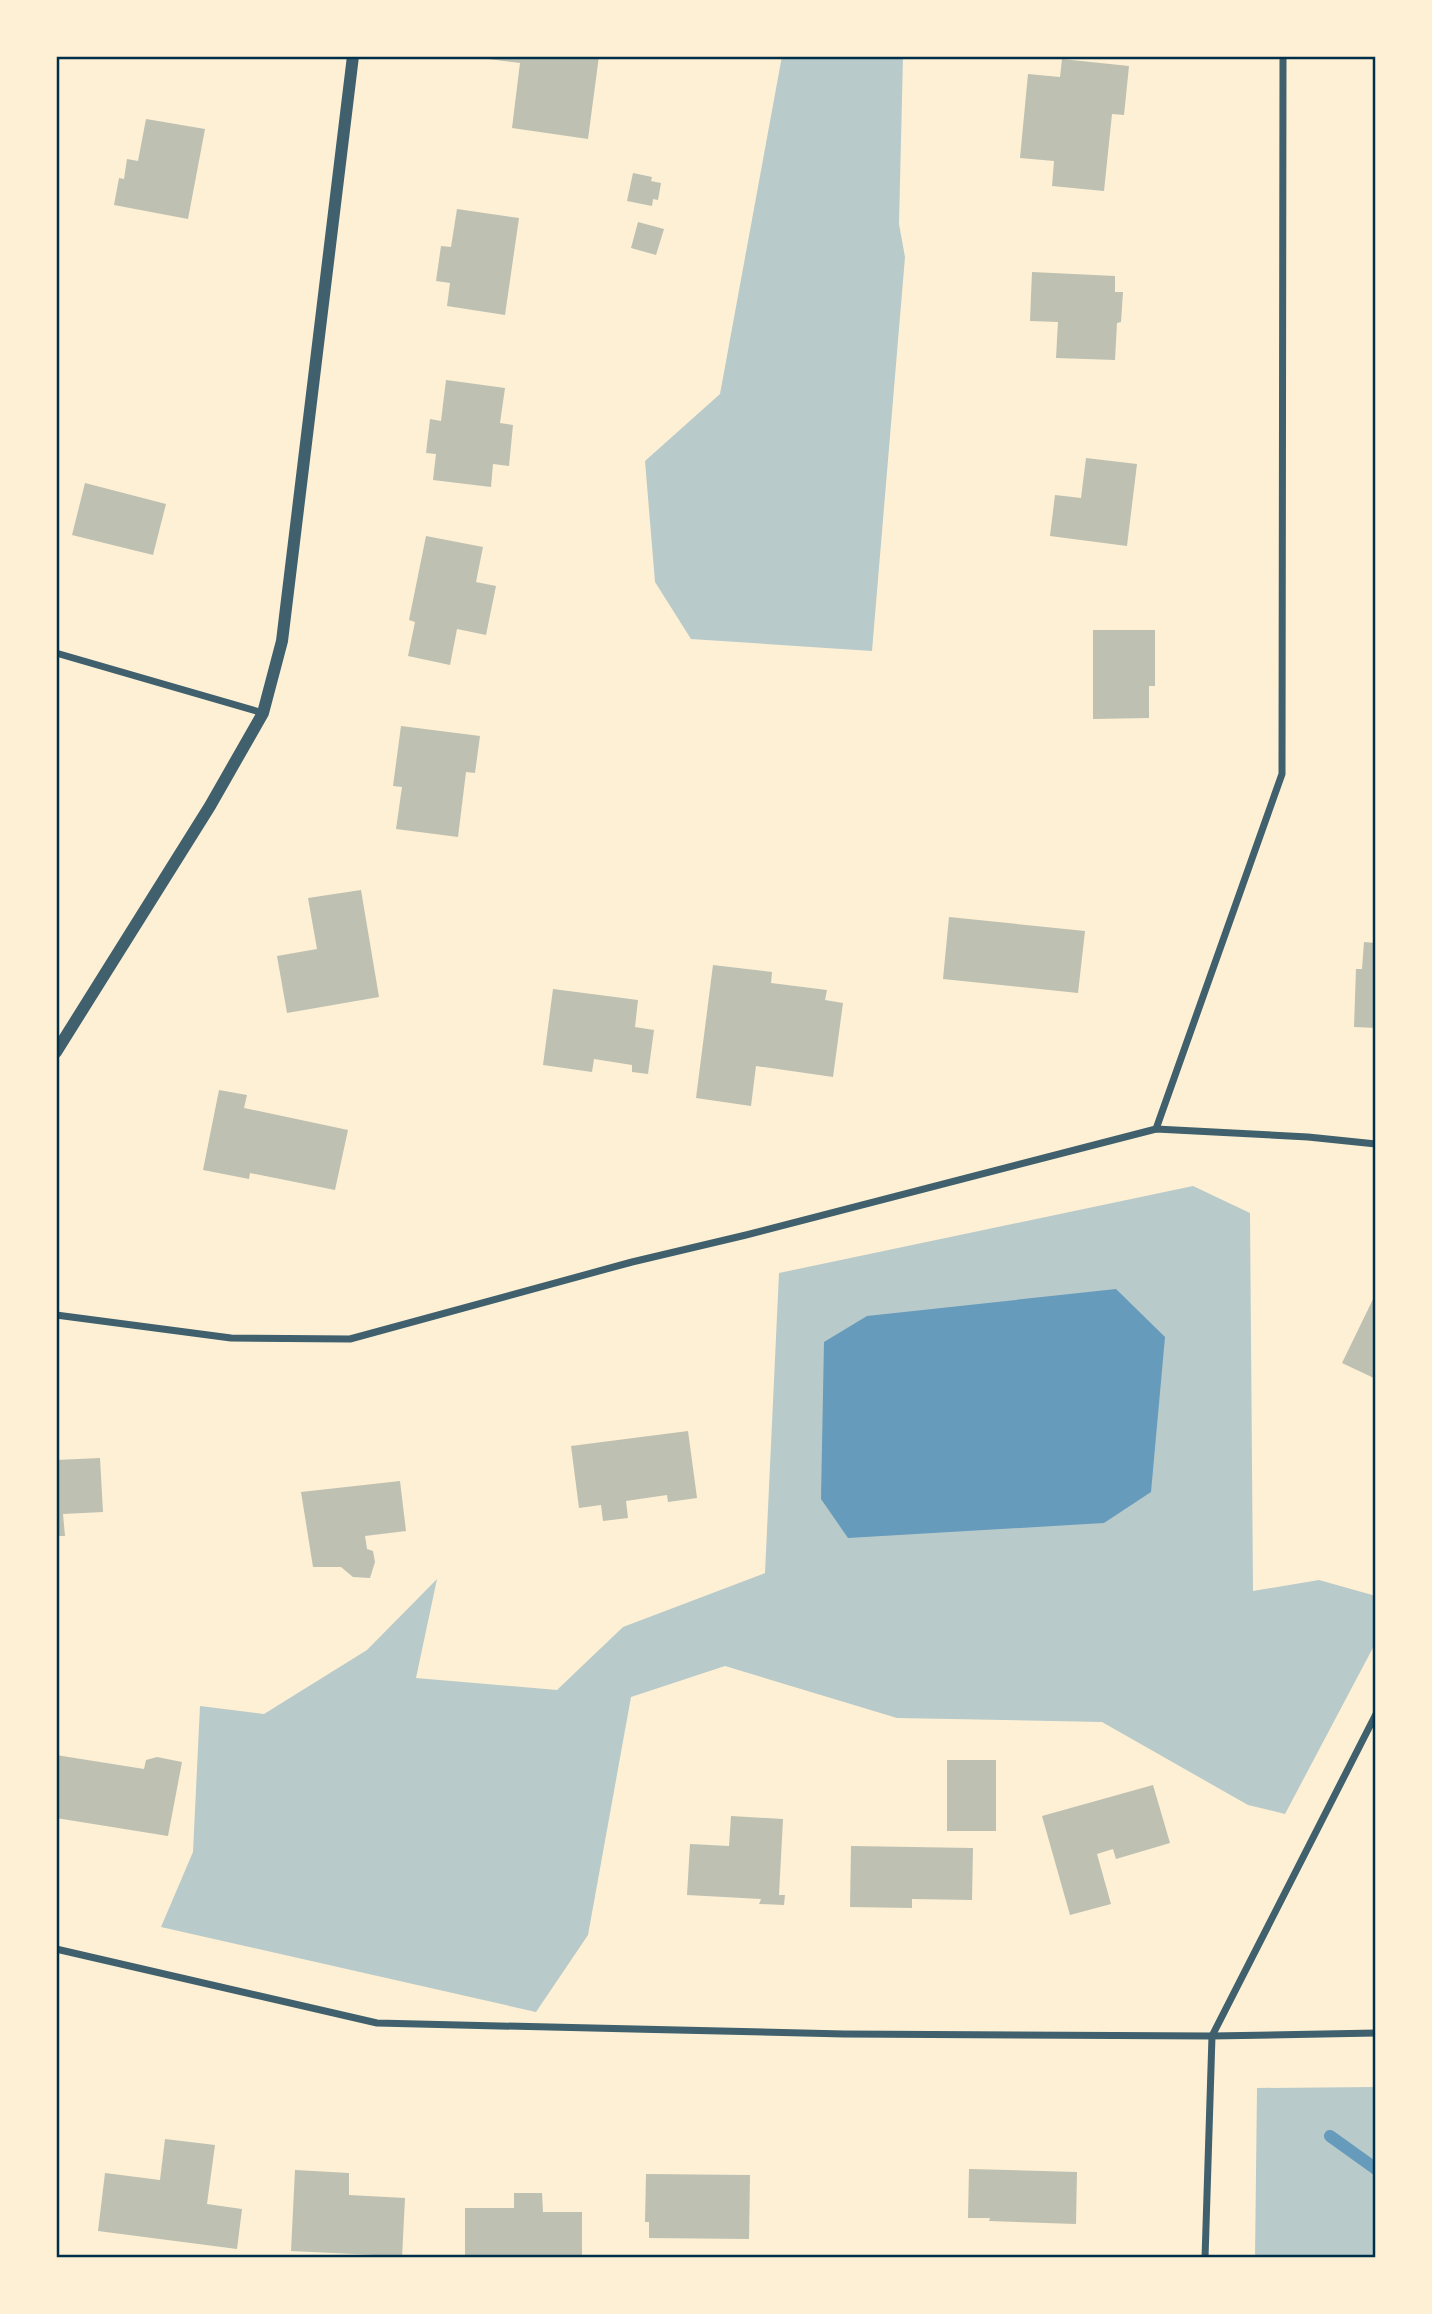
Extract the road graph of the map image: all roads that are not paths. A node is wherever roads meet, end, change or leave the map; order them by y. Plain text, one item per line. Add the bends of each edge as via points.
1 (353, 56) edge
2 (1283, 56) edge
3 (56, 653) edge
4 (263, 713) junction
5 (56, 1052) edge
6 (1156, 1129) junction
7 (1376, 1144) edge
8 (56, 1315) edge
9 (1376, 1714) edge
10 (56, 1949) edge
11 (1376, 2033) edge
12 (1212, 2036) junction
13 (1205, 2258) edge

1 - 4 street via 282,641
2 - 6 street via 1282,774
3 - 4 street
4 - 5 street
6 - 7 street
6 - 8 street via 350,1339 231,1338
9 - 12 street
10 - 12 street via 377,2023 844,2034
11 - 12 street
12 - 13 street

